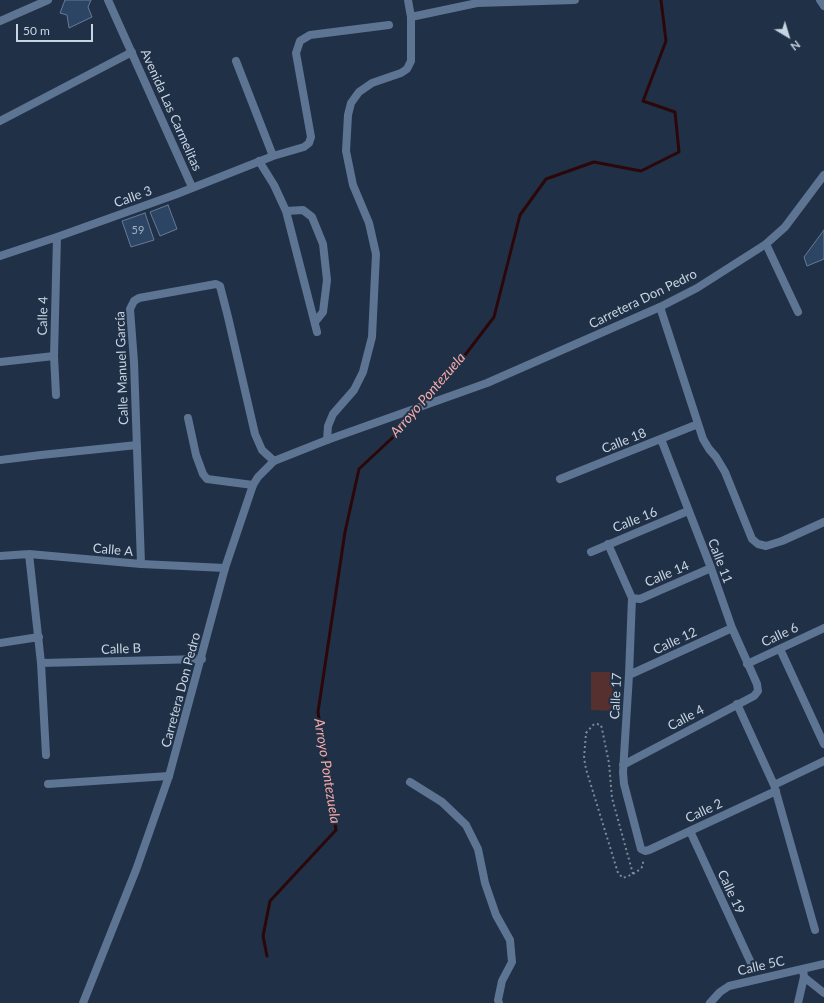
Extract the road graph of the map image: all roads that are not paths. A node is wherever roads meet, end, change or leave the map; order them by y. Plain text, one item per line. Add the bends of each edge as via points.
1 (48, 0) edge
2 (108, 0) edge
3 (408, 0) edge
4 (575, 0) edge
5 (820, 0) edge
6 (824, 6) edge
7 (411, 17) junction
8 (0, 21) edge
9 (389, 25) dead end
10 (132, 52) junction
11 (236, 61) dead end
12 (0, 121) edge
13 (273, 156) junction
14 (260, 161) junction
15 (824, 175) edge
16 (192, 187) junction
17 (286, 211) junction
18 (57, 237) junction
19 (766, 244) junction
20 (0, 256) edge
21 (660, 307) junction
22 (798, 312) dead end
23 (315, 322) junction
24 (317, 332) dead end
25 (54, 356) junction
26 (0, 362) edge
27 (56, 395) dead end
28 (188, 418) dead end
29 (698, 424) junction
30 (661, 439) junction
31 (327, 440) junction
32 (137, 445) junction
33 (0, 460) edge
34 (274, 461) junction
35 (560, 479) dead end
36 (253, 485) junction
37 (688, 511) junction
38 (824, 522) edge
39 (608, 544) junction
40 (591, 552) dead end
41 (29, 554) junction
42 (0, 556) edge
43 (141, 564) junction
44 (225, 568) junction
45 (711, 568) junction
46 (632, 598) junction
47 (732, 628) junction
48 (824, 628) edge
49 (39, 637) junction
50 (0, 643) edge
51 (780, 649) junction
52 (202, 659) junction
53 (41, 663) junction
54 (747, 664) junction
55 (629, 675) junction
56 (758, 691) joint
57 (738, 704) junction
58 (824, 744) edge
59 (46, 755) dead end
60 (824, 761) edge
61 (623, 765) junction
62 (170, 776) junction
63 (410, 782) dead end
64 (48, 784) dead end
65 (775, 788) junction
66 (690, 831) junction
67 (643, 851) joint
68 (814, 930) dead end
69 (751, 962) dead end
70 (824, 964) edge
71 (804, 973) junction
72 (824, 993) edge
73 (83, 1003) edge
74 (499, 1003) edge
75 (710, 1003) edge
76 (798, 1003) edge

1 - 8 street
2 - 10 street, Avenida Las Carmelitas
3 - 7 street
4 - 7 street via 477,3
5 - 6 street
7 - 31 street via 411,61 407,69 372,83 359,92 351,103 348,115 346,151 353,185 369,222 376,254 372,337 363,372 354,390 333,414 328,426
9 - 13 street, Calle 3 via 310,35 300,41 296,53 311,137 304,147
10 - 12 street
10 - 16 street, Avenida Las Carmelitas
11 - 13 street
13 - 14 street, Calle 3
14 - 16 street, Calle 3
14 - 17 street
15 - 19 street, Carretera Don Pedro via 785,227
16 - 18 street, Calle 3
17 - 23 street
17 - 23 street via 303,210 312,217 323,244 327,280 323,312
18 - 20 street, Calle 3
18 - 25 street, Calle 4
19 - 21 street, Carretera Don Pedro via 697,288
19 - 22 street
21 - 29 street
21 - 31 street, Carretera Don Pedro via 487,383
23 - 24 street
25 - 26 street
25 - 27 street, Calle 4
28 - 36 street via 203,474 208,479
29 - 30 street, Calle 18
29 - 38 street via 703,439 725,472 750,536 758,544 771,545
30 - 35 street, Calle 18
30 - 37 street, Calle 11
31 - 34 street, Carretera Don Pedro
32 - 33 street
32 - 34 street, Calle Manuel García via 131,305 140,298 216,284 220,286 255,434 262,450
32 - 43 street, Calle Manuel García
34 - 36 street, Carretera Don Pedro
36 - 44 street, Carretera Don Pedro
37 - 39 street, Calle 16
37 - 45 street, Calle 11
39 - 40 street, Calle 16
39 - 46 street, Calle 17
41 - 42 street, Calle A
41 - 43 street, Calle A
41 - 49 street
43 - 44 street, Calle A
44 - 52 street, Carretera Don Pedro
45 - 46 street, Calle 14 via 640,599
45 - 47 street, Calle 11
46 - 55 street, Calle 17
47 - 54 street, Calle 11
47 - 55 street, Calle 12
48 - 51 street, Calle 6
49 - 50 street
49 - 53 street
51 - 54 street, Calle 6
51 - 58 street
52 - 53 street, Calle B
52 - 62 street, Carretera Don Pedro
53 - 59 street
54 - 56 street, Calle 11
55 - 61 street, Calle 17
56 - 57 street, Calle 4 via 754,696
57 - 61 street, Calle 4
57 - 65 street
60 - 65 street, Calle 2
61 - 67 street, Calle 17 via 624,784
62 - 64 street
62 - 73 street, Carretera Don Pedro
63 - 74 street via 442,802 466,825 478,849 489,896 510,940 512,962 502,981
65 - 66 street, Calle 2
65 - 68 street
66 - 67 street, Calle 2
66 - 69 street, Calle 19
70 - 71 street, Calle 5C
71 - 72 street
71 - 75 street, Calle 5C via 729,986
71 - 76 street

